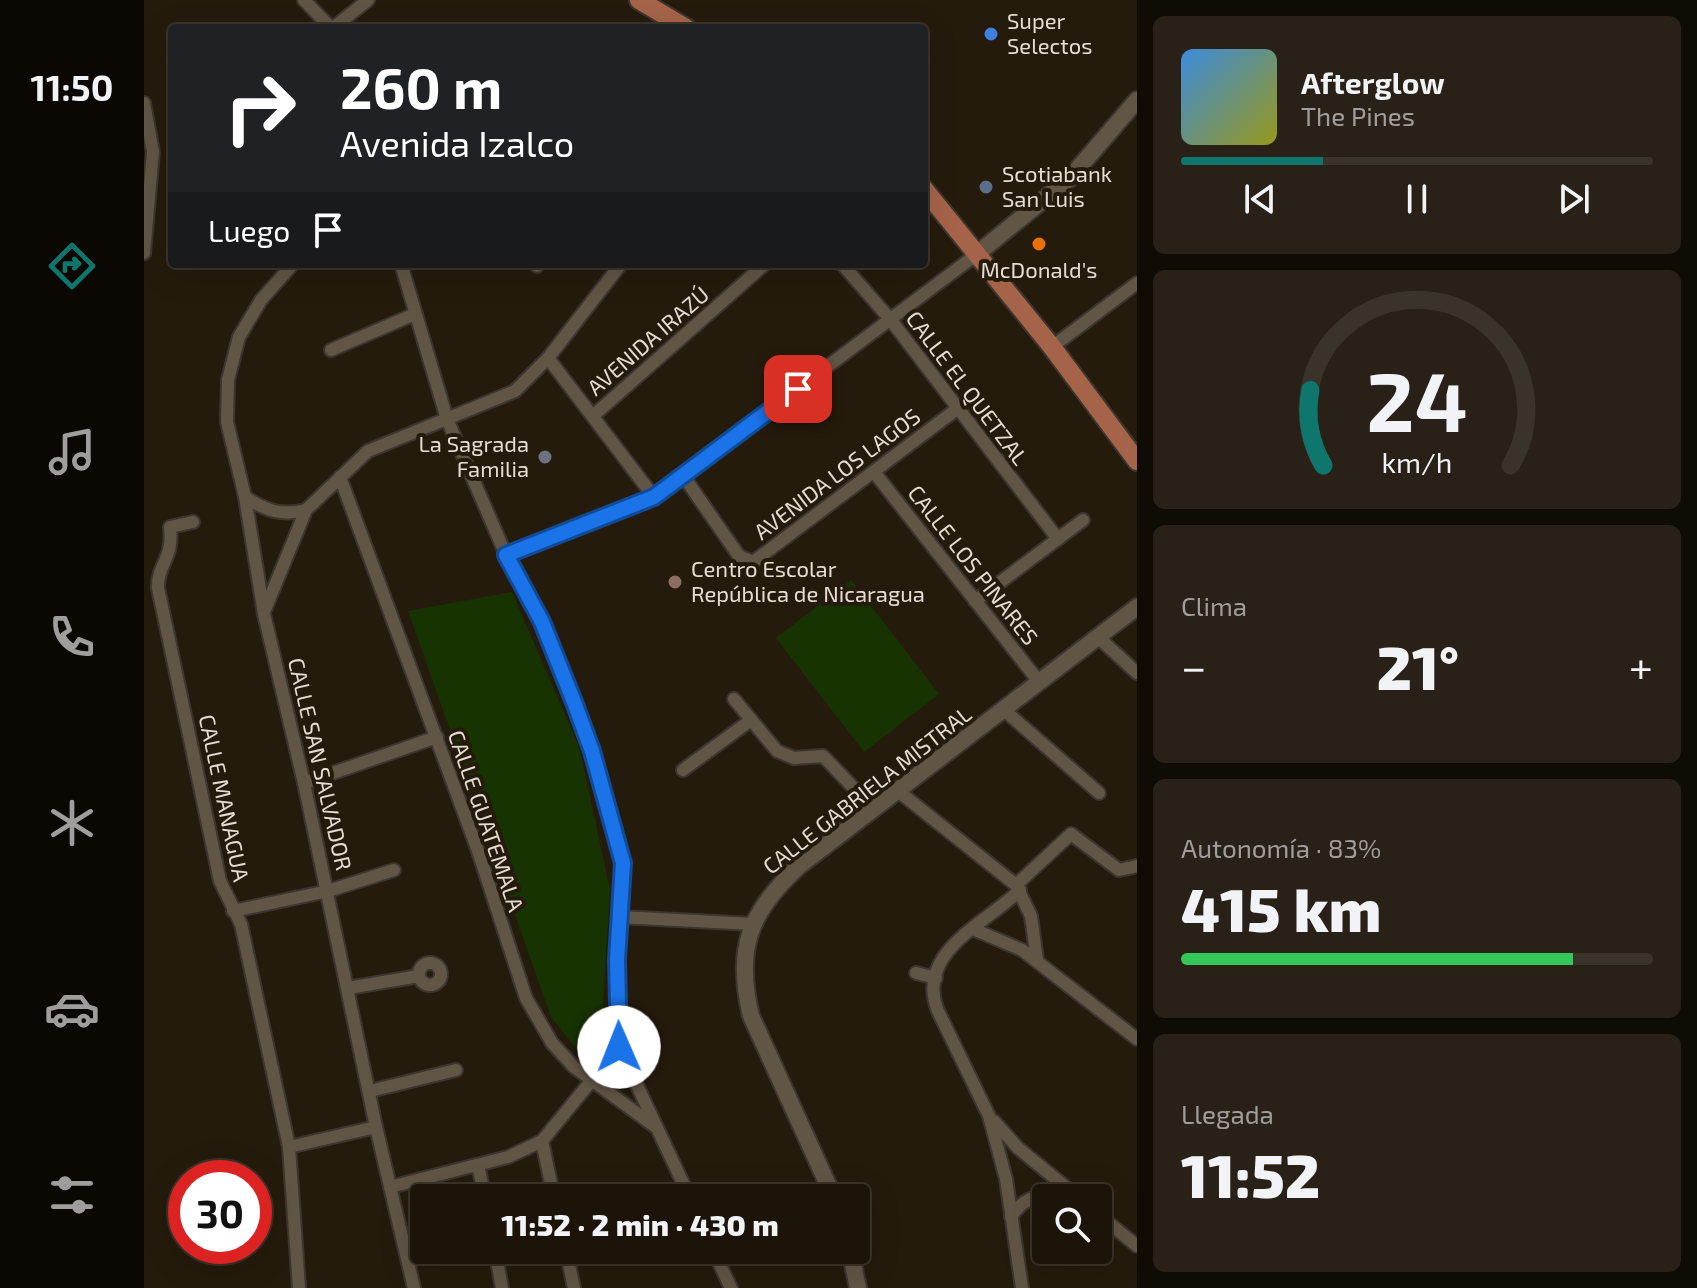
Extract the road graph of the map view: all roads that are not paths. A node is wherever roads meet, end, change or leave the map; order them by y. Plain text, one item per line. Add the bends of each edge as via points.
1 (304, 0) edge
2 (368, 0) edge
3 (639, 0) edge
4 (663, 23) edge
5 (325, 24) edge
6 (335, 24) edge
7 (1137, 100) edge
8 (144, 103) edge
9 (928, 194) edge
10 (147, 197) edge
11 (144, 253) edge
12 (977, 254) junction
13 (289, 268) edge
14 (402, 268) edge
15 (618, 268) edge
16 (760, 268) edge
17 (845, 268) edge
18 (1137, 283) edge
19 (415, 314) junction
20 (890, 319) junction
21 (1052, 347) junction
22 (331, 350) dead end
23 (548, 358) junction
24 (957, 409) junction
25 (594, 415) junction
26 (447, 419) junction
27 (1137, 461) edge
28 (874, 472) junction
29 (340, 477) junction
30 (684, 477) junction
31 (245, 497) junction
32 (654, 497) junction
33 (306, 510) junction
34 (1083, 520) dead end
35 (193, 522) dead end
36 (1058, 539) junction
37 (506, 555) junction
38 (975, 601) junction
39 (1137, 607) edge
40 (264, 614) junction
41 (1098, 637) junction
42 (1137, 673) edge
43 (1040, 683) junction
44 (734, 699) dead end
45 (1004, 710) junction
46 (751, 720) junction
47 (437, 737) junction
48 (683, 770) dead end
49 (304, 783) junction
50 (898, 791) junction
51 (1099, 793) dead end
52 (874, 809) junction
53 (1137, 866) edge
54 (394, 870) dead end
55 (1018, 888) junction
56 (328, 891) junction
57 (233, 911) junction
58 (621, 917) junction
59 (752, 924) junction
60 (973, 929) junction
61 (1037, 960) junction
62 (916, 973) dead end
63 (419, 976) dead end
64 (936, 978) junction
65 (348, 988) junction
66 (1137, 1039) edge
67 (619, 1047) junction
68 (456, 1070) dead end
69 (590, 1080) junction
70 (370, 1091) junction
71 (989, 1116) junction
72 (376, 1127) junction
73 (661, 1131) junction
74 (542, 1141) junction
75 (289, 1147) junction
76 (478, 1165) junction
77 (482, 1184) edge
78 (551, 1184) edge
79 (684, 1184) edge
80 (828, 1184) edge
81 (1062, 1184) edge
82 (390, 1187) junction
83 (1032, 1197) edge
84 (1011, 1217) junction
85 (1112, 1225) edge
86 (1137, 1246) edge
87 (498, 1264) edge
88 (569, 1264) edge
89 (718, 1264) edge
90 (853, 1264) edge
91 (725, 1284) edge
92 (299, 1288) edge
93 (414, 1288) edge
94 (502, 1288) edge
95 (574, 1288) edge
96 (858, 1288) edge
97 (1022, 1288) edge

1 - 5 street
2 - 6 street
3 - 4 main road
7 - 12 street via 1070,178
8 - 10 street via 153,139
9 - 12 main road
10 - 11 street
12 - 20 street
12 - 21 main road
13 - 31 street, CALLE SAN SALVADOR via 261,300 239,337 228,380 227,422
14 - 19 street
15 - 23 street
16 - 25 street, AVENIDA IRAZÚ
17 - 20 street, CALLE EL QUETZAL
18 - 21 street
19 - 22 street
19 - 26 street
20 - 24 street, CALLE EL QUETZAL
20 - 30 street
21 - 27 main road
23 - 25 street
23 - 26 street via 515,391
24 - 28 street, AVENIDA LOS LAGOS
24 - 36 street, CALLE EL QUETZAL
25 - 32 street
26 - 29 street via 368,451
26 - 37 street
28 - 30 street, AVENIDA LOS LAGOS via 753,562 739,556
28 - 38 street, CALLE LOS PINARES
29 - 33 street
29 - 47 street, CALLE GUATEMALA
30 - 32 street
31 - 33 street via 264,510 286,515
31 - 40 street, CALLE SAN SALVADOR
32 - 37 street
33 - 40 street
34 - 36 street
35 - 57 street, CALLE MANAGUA via 170,527 172,549 158,588 220,881
36 - 38 street
37 - 58 street via 542,622 592,751 623,863
38 - 43 street, CALLE LOS PINARES
39 - 41 street, CALLE GABRIELA MISTRAL
40 - 49 street, CALLE SAN SALVADOR
41 - 42 street
41 - 43 street, CALLE GABRIELA MISTRAL
43 - 45 street, CALLE GABRIELA MISTRAL
44 - 46 street
45 - 50 street, CALLE GABRIELA MISTRAL
45 - 51 street
46 - 48 street
46 - 52 street via 785,756 823,756
47 - 49 street
47 - 69 street, CALLE GUATEMALA via 526,998 552,1043
49 - 56 street, CALLE SAN SALVADOR
50 - 52 street, CALLE GABRIELA MISTRAL
50 - 55 street
52 - 59 street, CALLE GABRIELA MISTRAL via 777,887
53 - 55 street via 1119,870 1071,834
54 - 56 street
55 - 60 street
55 - 61 street via 1031,916
56 - 57 street
56 - 65 street, CALLE SAN SALVADOR
57 - 75 street, CALLE MANAGUA via 241,924
58 - 59 street
58 - 67 street
59 - 80 street, CALLE GABRIELA MISTRAL via 744,953 751,1016
60 - 61 street via 1007,941
60 - 64 street via 944,952
61 - 66 street
62 - 64 street
63 - 65 street
64 - 71 street via 936,1005
65 - 70 street, CALLE SAN SALVADOR
67 - 69 street
67 - 73 street
68 - 70 street
69 - 73 street, CALLE GUATEMALA
69 - 74 street
70 - 72 street, CALLE SAN SALVADOR
71 - 81 street
71 - 84 street
72 - 75 street
72 - 82 street, CALLE SAN SALVADOR
73 - 79 street
74 - 76 street
74 - 78 street
75 - 92 street, CALLE MANAGUA
76 - 77 street
76 - 82 street
82 - 93 street, CALLE SAN SALVADOR
83 - 84 street
84 - 97 street
85 - 86 street
87 - 94 street
88 - 95 street
89 - 91 street
90 - 96 street

